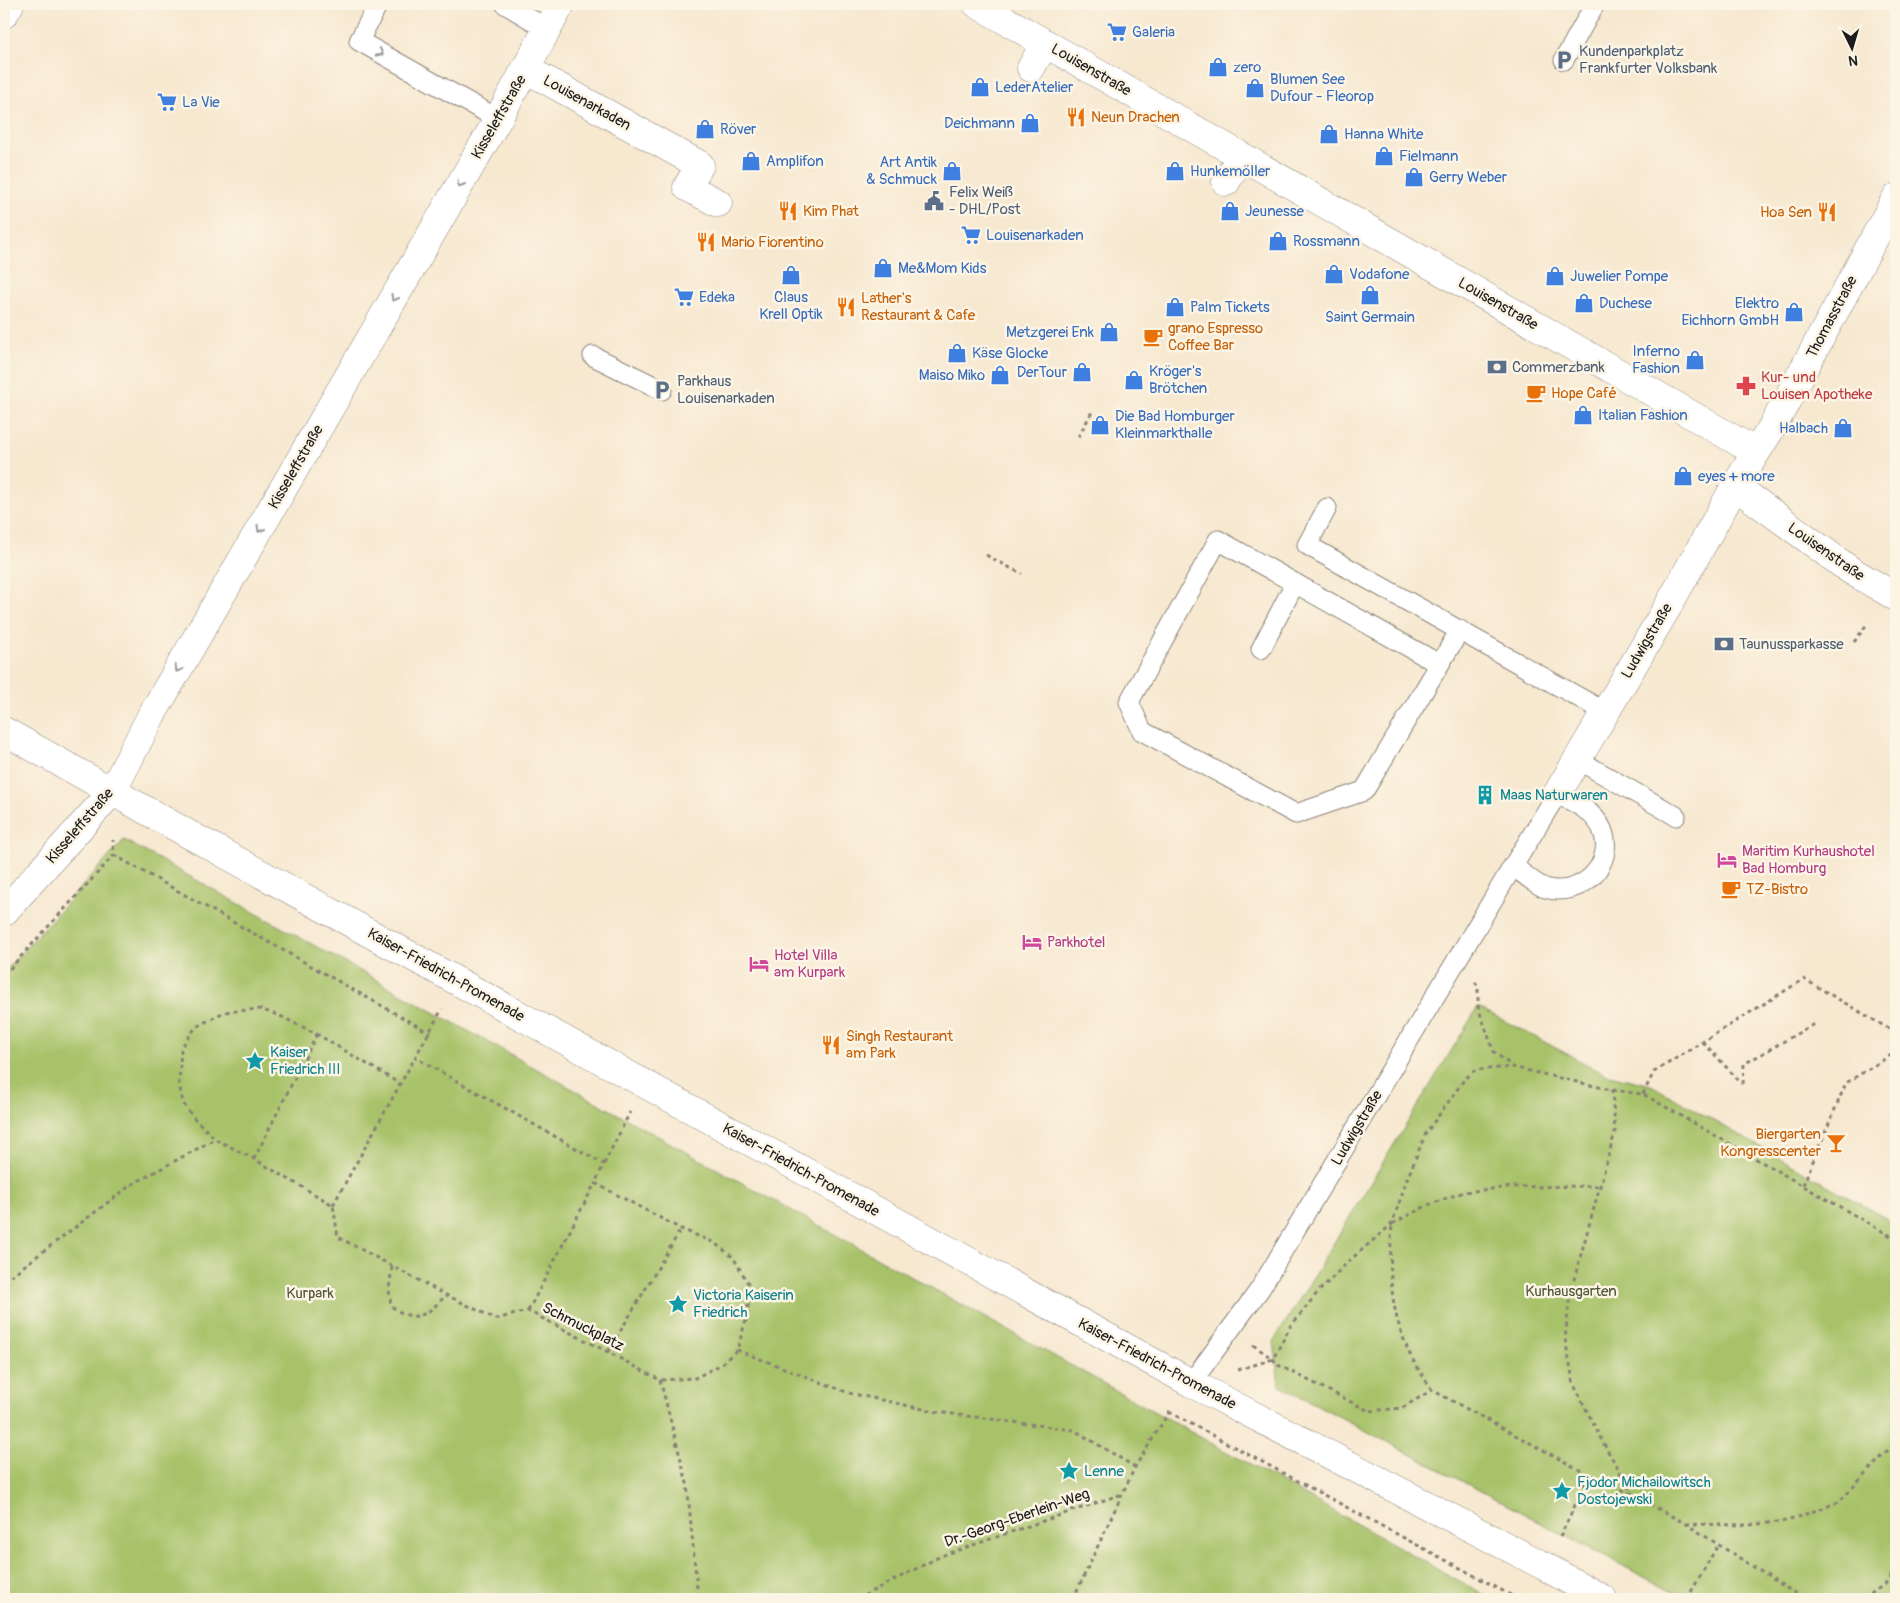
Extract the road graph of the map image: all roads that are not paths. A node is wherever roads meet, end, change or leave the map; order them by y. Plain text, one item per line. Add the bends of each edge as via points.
1 (10, 4) edge
2 (378, 4) edge
3 (505, 4) edge
4 (562, 4) edge
5 (977, 4) edge
6 (1595, 4) edge
7 (4, 14) edge
8 (547, 29) junction
9 (1045, 43) junction
10 (1564, 60) dead end
11 (1031, 68) dead end
12 (526, 69) junction
13 (498, 119) junction
14 (1241, 156) junction
15 (1226, 182) dead end
16 (1896, 198) edge
17 (718, 203) dead end
18 (593, 356) dead end
19 (662, 390) dead end
20 (1756, 452) junction
21 (1734, 486) junction
22 (1327, 508) dead end
23 (1295, 583) junction
24 (1896, 597) edge
25 (1460, 630) junction
26 (1261, 649) dead end
27 (1439, 664) junction
28 (1605, 712) junction
29 (4, 731) edge
30 (1578, 760) junction
31 (112, 792) junction
32 (1557, 794) junction
33 (1676, 816) dead end
34 (1513, 866) junction
35 (4, 912) edge
36 (1191, 1383) junction
37 (1603, 1599) edge

1 - 7 street
2 -> 13 lane via 359,41
3 - 8 lane
4 - 8 street, Kisseleffstraße
5 - 9 street, Louisenstraße
6 - 10 lane
8 - 12 street, Kisseleffstraße
9 - 11 street, Louisenstraße
9 - 14 street, Louisenstraße
12 - 13 street, Kisseleffstraße
12 - 17 street, Louisenarkaden via 700,165 687,187
13 -> 31 street, Kisseleffstraße via 151,716
14 - 15 street
14 - 20 street, Louisenstraße
16 - 20 street, Thomasstraße
18 - 19 lane
20 - 21 street, Thomasstraße
21 - 24 street, Louisenstraße via 1850,570
21 - 28 street, Ludwigstraße
22 - 25 lane via 1307,544
23 - 26 lane
23 - 27 lane
23 - 27 lane via 1218,540 1130,702 1142,731 1296,814 1364,791
25 - 27 lane
25 - 28 lane
28 - 30 street, Ludwigstraße
29 - 31 street, Kaiser-Friedrich-Promenade
30 - 32 street, Ludwigstraße
30 - 33 lane
31 - 35 street, Kisseleffstraße
31 - 36 street, Kaiser-Friedrich-Promenade
32 - 34 lane, Ludwigstraße
32 - 34 lane via 1578,804 1602,829 1606,846 1602,863 1593,878 1578,887 1544,888
34 - 36 lane, Ludwigstraße via 1260,1289
36 - 37 street, Kaiser-Friedrich-Promenade

